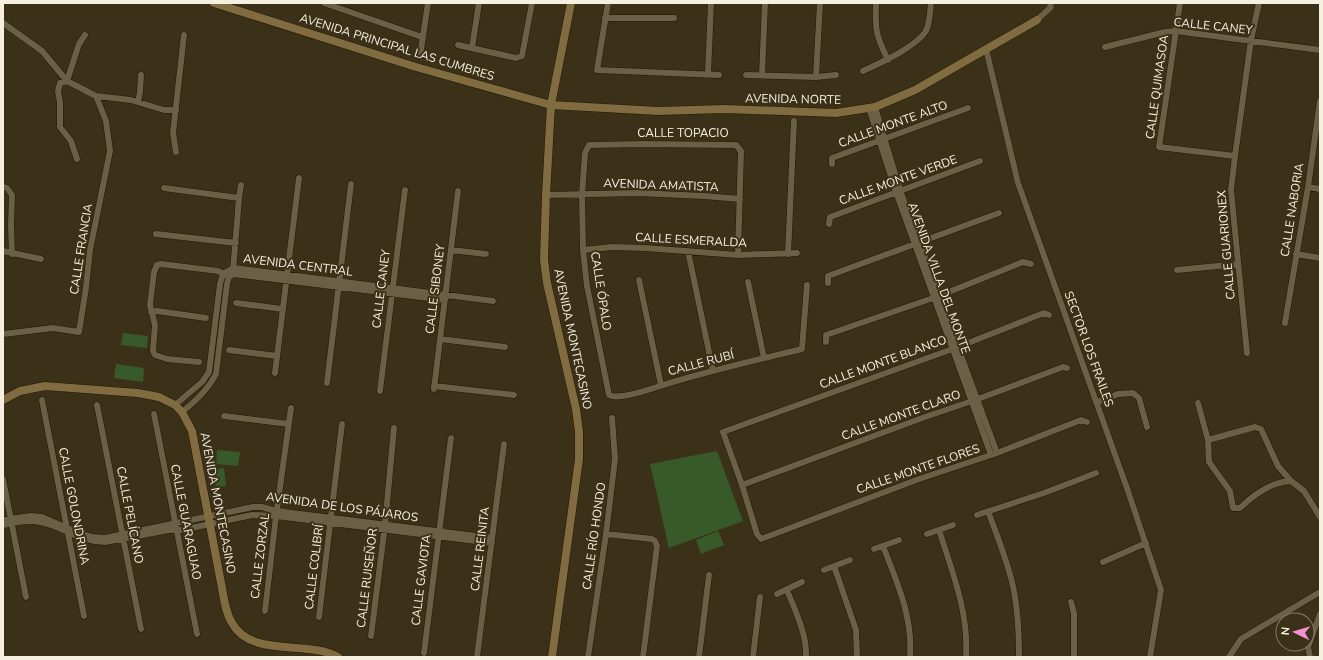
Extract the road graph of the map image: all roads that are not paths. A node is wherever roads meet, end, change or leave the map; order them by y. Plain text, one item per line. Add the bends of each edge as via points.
1 (214, 3) edge
2 (324, 3) edge
3 (428, 3) edge
4 (479, 3) edge
5 (532, 3) edge
6 (571, 3) edge
7 (608, 3) edge
8 (711, 3) edge
9 (765, 3) edge
10 (820, 3) edge
11 (876, 3) edge
12 (930, 3) edge
13 (1050, 3) edge
14 (1180, 3) edge
15 (1259, 3) edge
16 (336, 5) edge
17 (606, 18) junction
18 (674, 18) dead end
19 (1037, 20) joint
20 (3, 22) edge
21 (1176, 31) junction
22 (85, 35) dead end
23 (184, 35) dead end
24 (422, 37) junction
25 (1251, 40) junction
26 (458, 44) dead end
27 (472, 48) junction
28 (1105, 48) dead end
29 (986, 49) junction
30 (1320, 50) edge
31 (420, 56) dead end
32 (888, 60) junction
33 (863, 71) dead end
34 (141, 74) dead end
35 (708, 74) junction
36 (719, 75) dead end
37 (746, 75) dead end
38 (762, 75) junction
39 (836, 75) dead end
40 (816, 77) junction
41 (67, 81) junction
42 (96, 96) junction
43 (1320, 101) edge
44 (138, 102) junction
45 (551, 105) junction
46 (872, 108) junction
47 (968, 108) dead end
48 (176, 110) junction
49 (1319, 120) edge
50 (794, 121) dead end
51 (881, 140) junction
52 (589, 145) joint
53 (176, 152) dead end
54 (1235, 156) junction
55 (77, 158) dead end
56 (980, 161) dead end
57 (832, 164) dead end
58 (299, 178) dead end
59 (351, 184) dead end
60 (241, 185) dead end
61 (4, 187) dead end
62 (1308, 187) junction
63 (164, 188) dead end
64 (1320, 189) edge
65 (405, 190) dead end
66 (458, 191) dead end
67 (898, 191) junction
68 (546, 195) junction
69 (582, 195) junction
70 (239, 198) junction
71 (740, 200) junction
72 (999, 213) dead end
73 (829, 224) dead end
74 (156, 234) dead end
75 (236, 243) junction
76 (917, 243) junction
77 (451, 250) junction
78 (583, 250) junction
79 (3, 251) edge
80 (688, 251) junction
81 (797, 253) dead end
82 (12, 254) junction
83 (486, 254) dead end
84 (788, 254) junction
85 (1296, 254) junction
86 (738, 255) junction
87 (1320, 258) edge
88 (41, 259) dead end
89 (1031, 264) dead end
90 (1238, 264) junction
91 (1177, 270) dead end
92 (230, 273) junction
93 (286, 277) junction
94 (639, 280) dead end
95 (748, 282) dead end
96 (828, 283) dead end
97 (339, 284) junction
98 (807, 285) dead end
99 (392, 291) junction
100 (445, 297) junction
101 (937, 297) junction
102 (493, 301) dead end
103 (236, 304) dead end
104 (282, 309) junction
105 (152, 312) junction
106 (1049, 315) dead end
107 (206, 318) dead end
108 (1284, 323) dead end
109 (215, 329) junction
110 (222, 329) junction
111 (3, 334) edge
112 (440, 339) junction
113 (826, 342) dead end
114 (213, 344) junction
115 (220, 345) junction
116 (505, 347) dead end
117 (955, 348) junction
118 (229, 350) dead end
119 (1247, 353) dead end
120 (277, 356) junction
121 (764, 358) junction
122 (199, 362) dead end
123 (1067, 368) dead end
124 (712, 371) junction
125 (275, 373) dead end
126 (327, 383) dead end
127 (661, 385) junction
128 (380, 391) dead end
129 (608, 392) joint
130 (514, 395) dead end
131 (3, 400) edge
132 (42, 400) dead end
133 (975, 401) junction
134 (1097, 402) junction
135 (1198, 403) dead end
136 (97, 405) dead end
137 (175, 405) junction
138 (291, 408) dead end
139 (182, 412) junction
140 (154, 414) dead end
141 (224, 416) dead end
142 (612, 418) dead end
143 (1087, 422) dead end
144 (289, 424) junction
145 (342, 424) dead end
146 (1147, 427) dead end
147 (394, 428) dead end
148 (451, 438) dead end
149 (1208, 440) junction
150 (504, 444) dead end
151 (994, 454) junction
152 (1096, 473) dead end
153 (3, 479) edge
154 (1290, 481) junction
155 (742, 485) junction
156 (988, 511) junction
157 (276, 513) junction
158 (977, 515) dead end
159 (1320, 517) edge
160 (3, 520) edge
161 (331, 520) junction
162 (11, 521) junction
163 (209, 521) junction
164 (3, 525) edge
165 (953, 525) dead end
166 (176, 527) junction
167 (384, 527) junction
168 (68, 530) junction
169 (939, 530) junction
170 (438, 534) junction
171 (606, 534) junction
172 (927, 534) dead end
173 (123, 537) junction
174 (492, 540) junction
175 (899, 540) dead end
176 (1146, 543) junction
177 (883, 546) junction
178 (874, 549) dead end
179 (850, 560) dead end
180 (1103, 562) dead end
181 (834, 566) junction
182 (824, 570) dead end
183 (709, 575) dead end
184 (802, 582) dead end
185 (787, 590) junction
186 (1320, 592) edge
187 (777, 594) dead end
188 (26, 597) dead end
189 (760, 597) dead end
190 (1071, 602) dead end
191 (265, 611) dead end
192 (1320, 614) edge
193 (84, 616) dead end
194 (319, 617) dead end
195 (141, 630) dead end
196 (197, 634) dead end
197 (370, 636) dead end
198 (424, 653) dead end
199 (338, 657) edge
200 (477, 657) edge
201 (552, 657) edge
202 (588, 657) edge
203 (643, 657) edge
204 (699, 657) edge
205 (753, 657) edge
206 (806, 657) edge
207 (857, 657) edge
208 (910, 657) edge
209 (966, 657) edge
210 (1019, 657) edge
211 (1074, 657) edge
212 (1150, 657) edge
213 (1229, 657) edge
214 (1310, 657) edge

1 - 45 street, AVENIDA PRINCIPAL LAS CUMBRES via 407,64
2 - 16 street
3 - 24 street
4 - 27 street
5 - 27 street via 522,56 516,58
6 - 45 street, AVENIDA MONTECASINO
7 - 17 street
8 - 35 street
9 - 38 street
10 - 40 street
11 - 32 street via 875,26 878,40
12 - 32 street via 930,18 926,30 920,38
13 - 19 street via 1050,8
14 - 21 street, CALLE QUIMASOA
15 - 25 street, CALLE GUARIONEX
16 - 24 street
17 - 18 street
17 - 35 street via 597,70
19 - 29 street, AVENIDA NORTE
20 - 41 street via 42,51
21 - 25 street, CALLE CANEY
21 - 28 street, CALLE CANEY
21 - 54 street, CALLE QUIMASOA via 1159,147
22 - 41 street via 79,44
23 - 48 street
24 - 31 street
25 - 30 street, CALLE CANEY
25 - 54 street, CALLE GUARIONEX
26 - 27 street
29 - 46 street, AVENIDA NORTE via 915,90
29 - 134 street, SECTOR LOS FRAILES via 1018,184
32 - 33 street
34 - 44 street
35 - 36 street
37 - 38 street
38 - 40 street
39 - 40 street
41 - 42 street
41 - 55 street via 60,83 58,91 60,127 71,141
42 - 44 street
42 - 111 street, CALLE FRANCIA via 106,121 110,151 90,250 79,332 53,328
43 - 49 street, CALLE NABORIA
44 - 48 street via 164,110
45 - 46 street, AVENIDA NORTE via 658,111 725,109 830,113
45 - 68 street, AVENIDA MONTECASINO
46 - 51 street, AVENIDA VILLA DEL MONTE
47 - 51 street, CALLE MONTE ALTO
48 - 53 street via 173,133
49 - 62 street, CALLE NABORIA
50 - 84 street
51 - 57 street, CALLE MONTE ALTO via 832,158
51 - 67 street, AVENIDA VILLA DEL MONTE
52 - 69 street, CALLE ÓPALO via 585,153
52 - 71 street, CALLE TOPACIO via 734,144 741,151
54 - 90 street, CALLE GUARIONEX via 1232,190
56 - 67 street, CALLE MONTE VERDE
58 - 93 street
59 - 97 street
60 - 70 street
61 - 82 street via 12,194
62 - 64 street
62 - 85 street, CALLE NABORIA
63 - 70 street
65 - 99 street, CALLE CANEY
66 - 77 street, CALLE SIBONEY
67 - 73 street, CALLE MONTE VERDE via 830,217
67 - 76 street, AVENIDA VILLA DEL MONTE
68 - 69 street, AVENIDA AMATISTA
68 - 201 street, AVENIDA MONTECASINO via 545,270 579,432 579,459
69 - 71 street, AVENIDA AMATISTA via 645,193
69 - 78 street, CALLE ÓPALO
70 - 75 street
71 - 86 street, CALLE TOPACIO
72 - 76 street
74 - 75 street
75 - 92 street
76 - 96 street via 828,276
76 - 101 street, AVENIDA VILLA DEL MONTE
77 - 83 street
77 - 100 street, CALLE SIBONEY
78 - 80 street, CALLE ESMERALDA via 612,247
78 - 129 street, CALLE ÓPALO via 587,286
79 - 82 street
80 - 86 street, CALLE ESMERALDA
80 - 124 street
81 - 84 street, CALLE ESMERALDA
82 - 88 street
84 - 86 street, CALLE ESMERALDA
85 - 87 street
85 - 108 street, CALLE NABORIA
89 - 101 street via 1023,262
90 - 91 street
90 - 119 street, CALLE GUARIONEX
92 - 93 street, AVENIDA CENTRAL
92 - 105 street via 157,265 150,305
92 - 109 street via 220,284
92 - 110 street, AVENIDA CENTRAL
93 - 97 street, AVENIDA CENTRAL
93 - 104 street
94 - 127 street
95 - 121 street
97 - 99 street, AVENIDA CENTRAL
97 - 126 street
98 - 121 street, CALLE RUBÍ via 802,349
99 - 100 street, AVENIDA CENTRAL
99 - 128 street, CALLE CANEY
100 - 102 street, AVENIDA CENTRAL
100 - 112 street, CALLE SIBONEY
101 - 113 street via 826,335
101 - 117 street, AVENIDA VILLA DEL MONTE
103 - 104 street
104 - 120 street
105 - 107 street
105 - 122 street via 155,325 155,355 167,359
106 - 117 street, CALLE MONTE BLANCO via 1044,313
109 - 110 street
109 - 114 street
110 - 115 street, AVENIDA CENTRAL
112 - 116 street
112 - 130 street, CALLE SIBONEY via 434,388
114 - 115 street
114 - 137 street via 209,372 198,386
115 - 139 street, AVENIDA CENTRAL via 216,374 211,385
117 - 133 street, AVENIDA VILLA DEL MONTE
117 - 155 street, CALLE MONTE BLANCO via 723,432
118 - 120 street
120 - 125 street
121 - 124 street, CALLE RUBÍ
123 - 133 street, CALLE MONTE CLARO via 1063,367
124 - 127 street, CALLE RUBÍ
127 - 129 street, CALLE RUBÍ via 617,397
131 - 137 street, AVENIDA MONTECASINO via 20,392 45,386 138,393 160,397
132 - 168 street, CALLE GOLONDRINA
133 - 151 street, AVENIDA VILLA DEL MONTE
133 - 155 street, CALLE MONTE CLARO
134 - 146 street via 1118,394 1133,393 1138,398
134 - 176 street, SECTOR LOS FRAILES
135 - 149 street
136 - 173 street, CALLE PELÍCANO
137 - 139 street, AVENIDA MONTECASINO
138 - 144 street, CALLE ZORZAL
139 - 163 street, AVENIDA MONTECASINO via 192,431
140 - 166 street, CALLE GUARAGUAO
141 - 144 street
142 - 171 street, CALLE RÍO HONDO via 615,459
143 - 151 street, CALLE MONTE FLORES via 1081,420
144 - 157 street, CALLE ZORZAL
145 - 161 street, CALLE COLIBRÍ
147 - 167 street, CALLE RUISEÑOR
148 - 170 street, CALLE GAVIOTA
149 - 154 street via 1255,427 1261,429 1278,466
149 - 154 street via 1209,462 1230,491 1233,508 1240,508 1261,491 1279,482
150 - 174 street, CALLE REINITA
151 - 155 street, CALLE MONTE FLORES via 919,478 761,539 757,534
152 - 156 street
153 - 162 street
154 - 159 street via 1304,491
156 - 158 street
156 - 210 street via 1011,579 1018,621
157 - 161 street, AVENIDA DE LOS PÁJAROS
157 - 163 street, AVENIDA DE LOS PÁJAROS via 262,507 253,507
157 - 191 street, CALLE ZORZAL
160 - 162 street, AVENIDA DE LOS PÁJAROS
161 - 167 street, AVENIDA DE LOS PÁJAROS
161 - 194 street, CALLE COLIBRÍ
162 - 164 street, AVENIDA DE LOS PÁJAROS
162 - 168 street, AVENIDA DE LOS PÁJAROS via 31,516 42,517
162 - 188 street
163 - 166 street, AVENIDA DE LOS PÁJAROS
163 - 199 street, AVENIDA MONTECASINO via 227,609 233,624 242,634 256,643 274,647 320,650
165 - 169 street
166 - 173 street, AVENIDA DE LOS PÁJAROS
166 - 196 street, CALLE GUARAGUAO
167 - 170 street, AVENIDA DE LOS PÁJAROS
167 - 197 street, CALLE RUISEÑOR
168 - 173 street, AVENIDA DE LOS PÁJAROS via 92,537
168 - 193 street, CALLE GOLONDRINA
169 - 172 street
169 - 209 street via 960,597
170 - 174 street, AVENIDA DE LOS PÁJAROS
170 - 198 street, CALLE GAVIOTA
171 - 202 street, CALLE RÍO HONDO
171 - 203 street via 652,539 657,546
173 - 195 street, CALLE PELÍCANO
174 - 200 street, CALLE REINITA
175 - 177 street
176 - 180 street
176 - 212 street, SECTOR LOS FRAILES via 1161,590
177 - 178 street
177 - 208 street via 906,608
179 - 181 street
181 - 182 street
181 - 207 street via 856,630
183 - 204 street
184 - 185 street
185 - 187 street
185 - 206 street via 804,632
186 - 213 street via 1241,639
189 - 205 street
190 - 211 street via 1074,612
192 - 214 street via 1308,647

